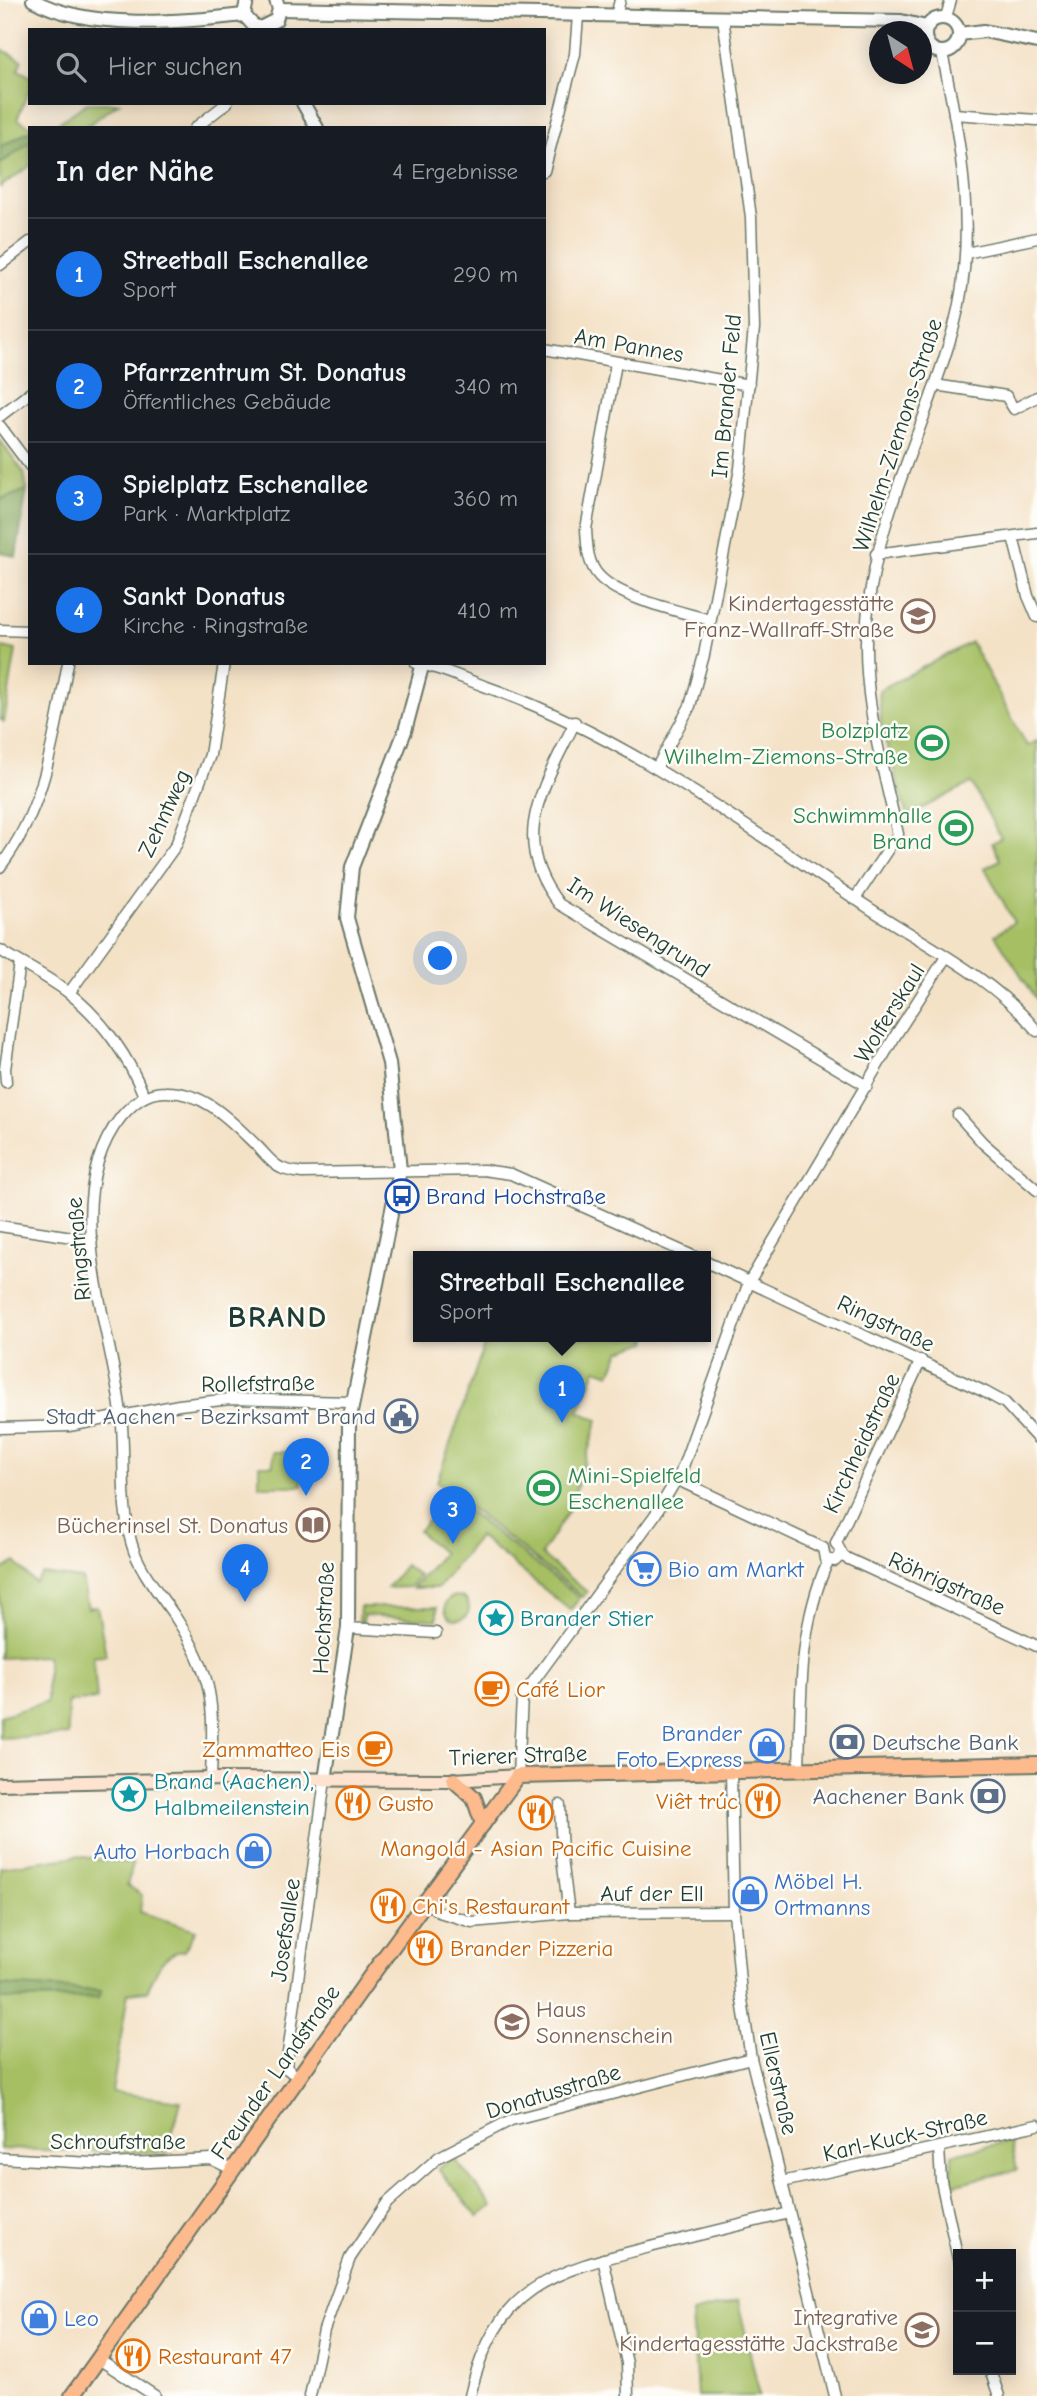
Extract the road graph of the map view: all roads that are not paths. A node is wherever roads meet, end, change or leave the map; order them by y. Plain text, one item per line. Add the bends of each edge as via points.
1 (33, 0) edge
2 (247, 0) edge
3 (620, 0) edge
4 (951, 0) edge
5 (278, 4) edge
6 (244, 15) junction
7 (578, 16) junction
8 (616, 16) junction
9 (723, 18) junction
10 (946, 18) junction
11 (901, 21) edge
12 (930, 21) edge
13 (267, 28) edge
14 (959, 34) junction
15 (1037, 42) edge
16 (932, 47) edge
17 (943, 53) junction
18 (224, 105) edge
19 (304, 105) edge
20 (954, 114) junction
21 (1037, 120) edge
22 (198, 126) edge
23 (316, 126) edge
24 (546, 163) edge
25 (1037, 238) edge
26 (28, 244) edge
27 (966, 253) junction
28 (0, 265) edge
29 (546, 349) edge
30 (616, 363) junction
31 (934, 385) junction
32 (748, 386) junction
33 (28, 395) edge
34 (1037, 397) edge
35 (0, 416) edge
36 (0, 426) edge
37 (28, 463) edge
38 (1037, 533) edge
39 (1013, 537) junction
40 (876, 554) junction
41 (1037, 617) edge
42 (710, 620) junction
43 (0, 630) edge
44 (28, 631) edge
45 (68, 665) edge
46 (224, 665) edge
47 (423, 665) edge
48 (426, 665) edge
49 (575, 723) junction
50 (657, 767) junction
51 (0, 867) edge
52 (855, 899) junction
53 (0, 950) edge
54 (946, 957) junction
55 (20, 963) junction
56 (69, 993) junction
57 (1037, 1031) edge
58 (6, 1082) dead end
59 (867, 1086) junction
60 (144, 1096) junction
61 (958, 1115) dead end
62 (400, 1170) junction
63 (1037, 1190) edge
64 (0, 1226) edge
65 (92, 1240) junction
66 (682, 1251) edge
67 (711, 1265) edge
68 (749, 1282) junction
69 (920, 1360) junction
70 (351, 1402) junction
71 (121, 1415) junction
72 (0, 1428) edge
73 (1037, 1438) edge
74 (676, 1479) junction
75 (836, 1543) junction
76 (823, 1548) junction
77 (842, 1556) junction
78 (828, 1561) junction
79 (348, 1628) junction
80 (436, 1633) dead end
81 (1037, 1646) edge
82 (1037, 1764) edge
83 (799, 1770) junction
84 (731, 1772) junction
85 (518, 1776) junction
86 (211, 1779) junction
87 (325, 1780) junction
88 (454, 1780) junction
89 (0, 1784) edge
90 (561, 1805) dead end
91 (482, 1824) junction
92 (425, 1901) junction
93 (734, 1912) junction
94 (569, 1913) junction
95 (751, 2058) junction
96 (299, 2078) junction
97 (1037, 2125) edge
98 (939, 2148) junction
99 (0, 2158) edge
100 (234, 2170) junction
101 (782, 2182) junction
102 (789, 2213) junction
103 (956, 2249) edge
104 (603, 2259) junction
105 (99, 2359) junction
106 (992, 2375) edge
107 (72, 2396) edge
108 (155, 2396) edge
109 (310, 2396) edge
110 (470, 2396) edge
111 (628, 2396) edge
112 (835, 2396) edge
113 (999, 2396) edge

1 - 6 street via 83,19
2 - 6 street
3 - 8 street
4 - 10 street
5 - 7 street
5 - 13 street via 276,20
6 - 13 street via 253,25
7 - 8 street
7 - 24 street via 575,54
8 - 9 street
9 - 11 street
9 - 32 street, Im Brander Feld via 751,217 754,328
10 - 12 street
10 - 14 street via 955,23
14 - 15 street via 984,30
14 - 17 street via 954,48
16 - 17 street
17 - 20 street, Wilhelm-Ziemons-Straße
18 - 22 street
19 - 23 street
20 - 21 street
20 - 27 street, Wilhelm-Ziemons-Straße
25 - 27 street
26 - 28 street
27 - 31 street, Wilhelm-Ziemons-Straße via 955,323
29 - 30 street, Am Pannes
30 - 32 street, Am Pannes
30 - 42 street via 586,529 589,556 599,576 626,593
31 - 34 street via 1006,396 1014,409
31 - 40 street, Wilhelm-Ziemons-Straße via 896,483
32 - 42 street, Im Brander Feld via 740,469
33 - 35 street
36 - 37 street
38 - 39 street
39 - 40 street
39 - 41 street
40 - 52 street, Wilhelm-Ziemons-Straße via 867,612 870,714 898,834
42 - 50 street, Im Brander Feld via 690,706
43 - 44 street
45 - 51 street via 41,792 15,847
46 - 56 street, Zehntweg via 210,755 176,845
47 - 62 street, Hochstraße via 405,732 352,867 347,918 389,1063
48 - 49 street, Wolferskaul
49 - 50 street, Wolferskaul
49 - 59 street, Im Wiesengrund via 544,789 533,827 533,858 542,882 559,904
50 - 52 street, Wolferskaul
52 - 54 street, Wolferskaul
53 - 55 street
54 - 57 street via 1009,1002
54 - 59 street, Wolferskaul
55 - 56 street
55 - 58 street
56 - 60 street via 116,1042
59 - 68 street, Wolferskaul
60 - 62 street via 163,1092 198,1098 282,1169 302,1173
60 - 65 street, Ringstraße via 128,1108 102,1147 92,1181
61 - 63 street
62 - 66 street via 511,1174
62 - 70 street, Hochstraße
64 - 65 street
65 - 71 street, Ringstraße
67 - 68 street, Ringstraße
68 - 69 street, Ringstraße
68 - 74 street, Wolferskaul via 688,1458
69 - 73 street, Ringstraße via 1005,1404
69 - 75 street, Kirchheidstraße
70 - 71 street, Rollefstraße via 230,1399
70 - 79 street, Hochstraße
71 - 72 street, Rollefstraße via 69,1426
71 - 86 street, Ringstraße via 134,1551 187,1636 210,1686
74 - 76 street
74 - 85 street, Wolferskaul via 655,1515 522,1696
75 - 76 street, Kirchheidstraße
75 - 77 street, Kirchheidstraße
76 - 78 street
77 - 78 street
77 - 81 street, Röhrigstraße
78 - 83 street via 807,1619
79 - 80 street
79 - 87 street, Hochstraße
82 - 83 main road, Trierer Straße
83 - 84 main road, Trierer Straße
84 - 85 main road, Trierer Straße
84 - 93 street, Ellerstraße
85 - 88 main road, Trierer Straße
85 - 91 main road, Freunder Landstraße
86 - 87 main road, Trierer Straße
86 - 89 main road, Trierer Straße
87 - 88 main road, Trierer Straße
87 - 96 street, Josefsallee via 286,2068
88 - 91 main road via 474,1798
90 - 94 street, Auf der Ell
91 - 92 main road, Freunder Landstraße
92 - 94 street, Auf der Ell via 439,1912 472,1922
92 - 96 main road, Freunder Landstraße
93 - 94 street, Auf der Ell
93 - 95 street, Ellerstraße
95 - 101 street, Ellerstraße
95 - 109 street, Donatusstraße via 511,2120 439,2157 387,2203 350,2258 324,2330
96 - 100 main road, Freunder Landstraße
97 - 98 street, Karl-Kuck-Straße
98 - 101 street, Karl-Kuck-Straße
98 - 103 street
99 - 100 street, Schroufstraße via 110,2164 211,2159
100 - 105 main road, Freunder Landstraße
101 - 102 street, Ellerstraße
102 - 104 street
102 - 112 street, Ellerstraße
104 - 110 street via 566,2269 516,2304 482,2352
104 - 111 street via 627,2363
105 - 107 main road, Freunder Landstraße
105 - 108 street
106 - 113 street

